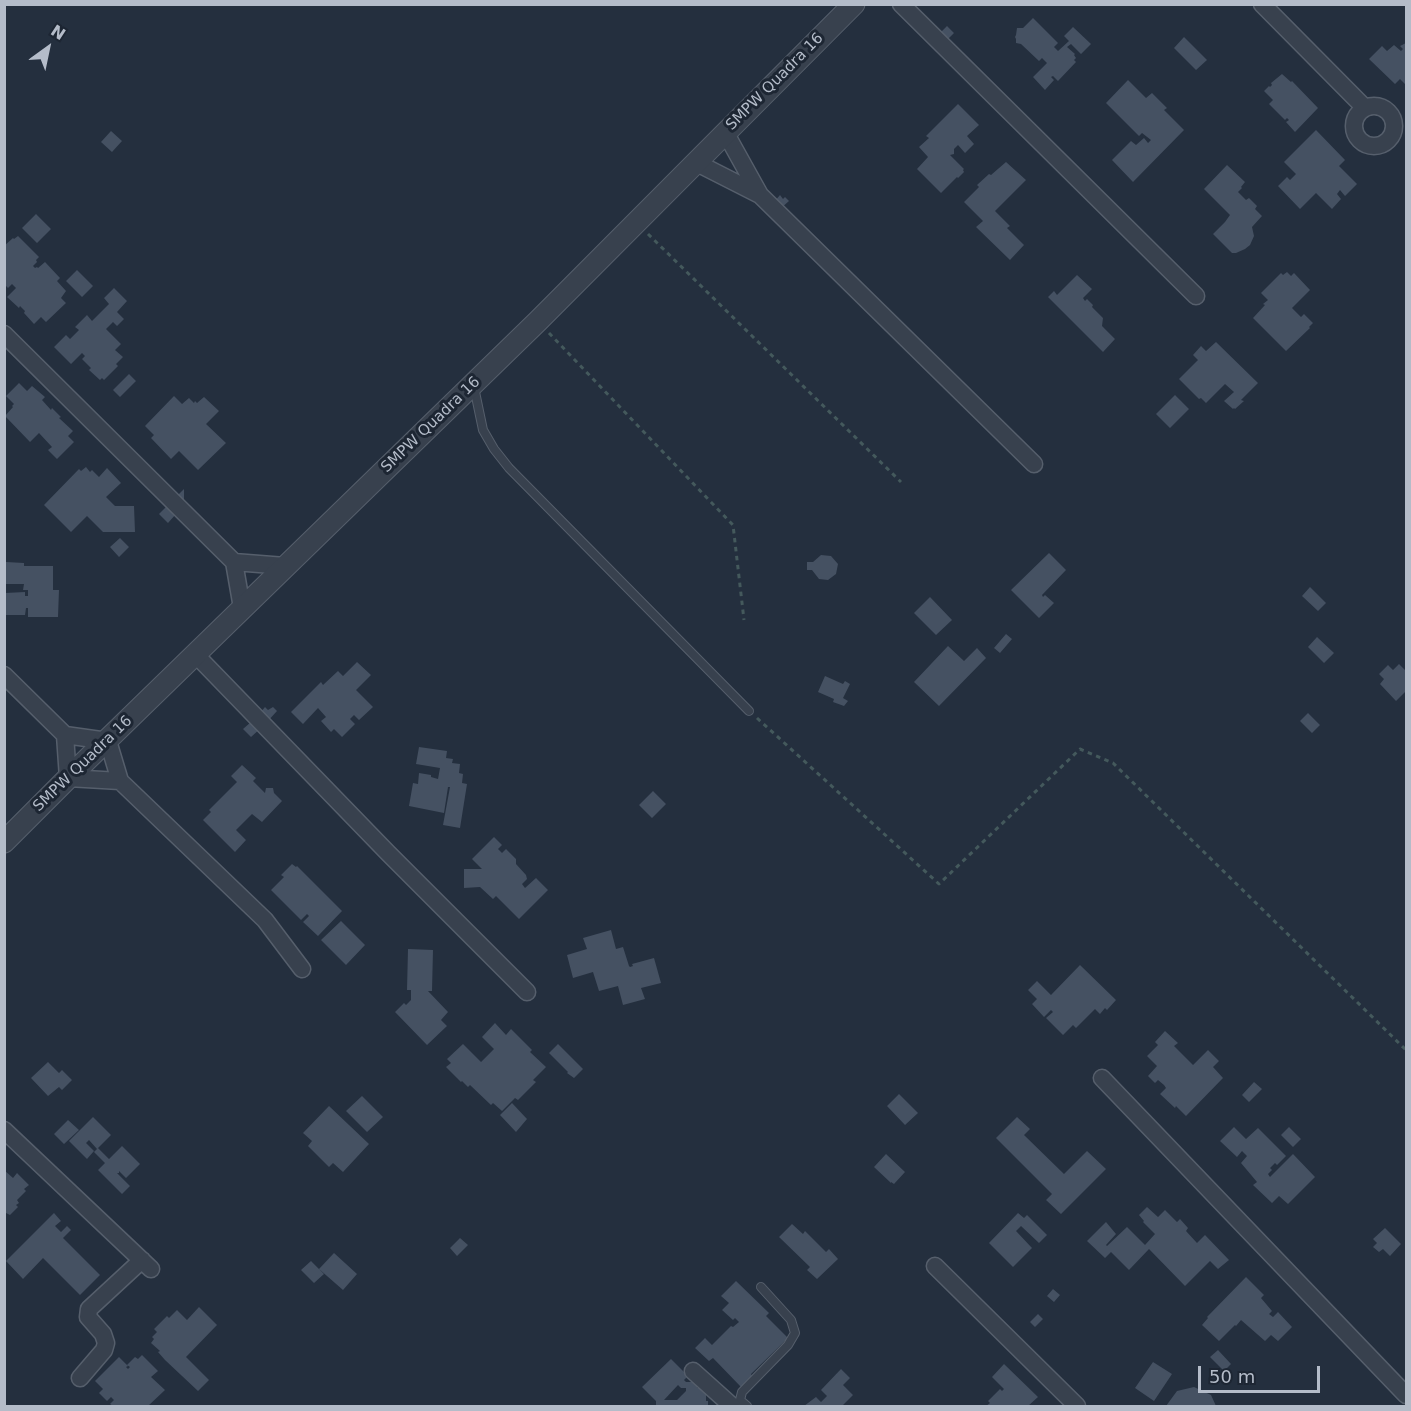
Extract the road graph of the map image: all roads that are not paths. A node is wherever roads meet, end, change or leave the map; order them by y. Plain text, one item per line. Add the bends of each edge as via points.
1 (854, 4) edge
2 (902, 4) edge
3 (1262, 4) edge
4 (1365, 108) dead end
5 (725, 132) junction
6 (695, 162) junction
7 (760, 195) junction
8 (1196, 296) dead end
9 (4, 334) edge
10 (473, 383) junction
11 (1034, 464) dead end
12 (234, 562) junction
13 (285, 566) junction
14 (242, 608) junction
15 (195, 654) junction
16 (4, 675) edge
17 (749, 711) road end
18 (65, 735) junction
19 (108, 741) junction
20 (68, 778) junction
21 (120, 781) junction
22 (4, 842) edge
23 (302, 969) dead end
24 (527, 992) dead end
25 (1102, 1078) dead end
26 (4, 1130) edge
27 (935, 1266) dead end
28 (761, 1287) dead end
29 (693, 1371) dead end
30 (80, 1378) dead end
31 (1407, 1395) edge
32 (732, 1407) edge
33 (747, 1407) edge
34 (1077, 1407) edge

1 - 5 street, SMPW Quadra 16
2 - 8 street
3 - 4 street
5 - 6 street, SMPW Quadra 16
5 - 7 street
6 - 7 street
6 - 10 street, SMPW Quadra 16
7 - 11 street
9 - 12 street
10 - 13 street, SMPW Quadra 16
10 - 17 lane via 483,430 509,468
12 - 13 street
12 - 14 street
13 - 14 street, SMPW Quadra 16
14 - 15 street, SMPW Quadra 16
15 - 19 street, SMPW Quadra 16
15 - 24 street
16 - 18 street
18 - 19 street
18 - 20 street
19 - 20 street, SMPW Quadra 16
19 - 21 street
20 - 21 street
20 - 22 street, SMPW Quadra 16
21 - 23 street via 265,920
25 - 31 street
26 - 30 street via 146,1265 89,1309 88,1317 106,1343
27 - 34 street
28 - 33 lane via 791,1320 795,1333 788,1346 742,1392 740,1400
29 - 32 street

